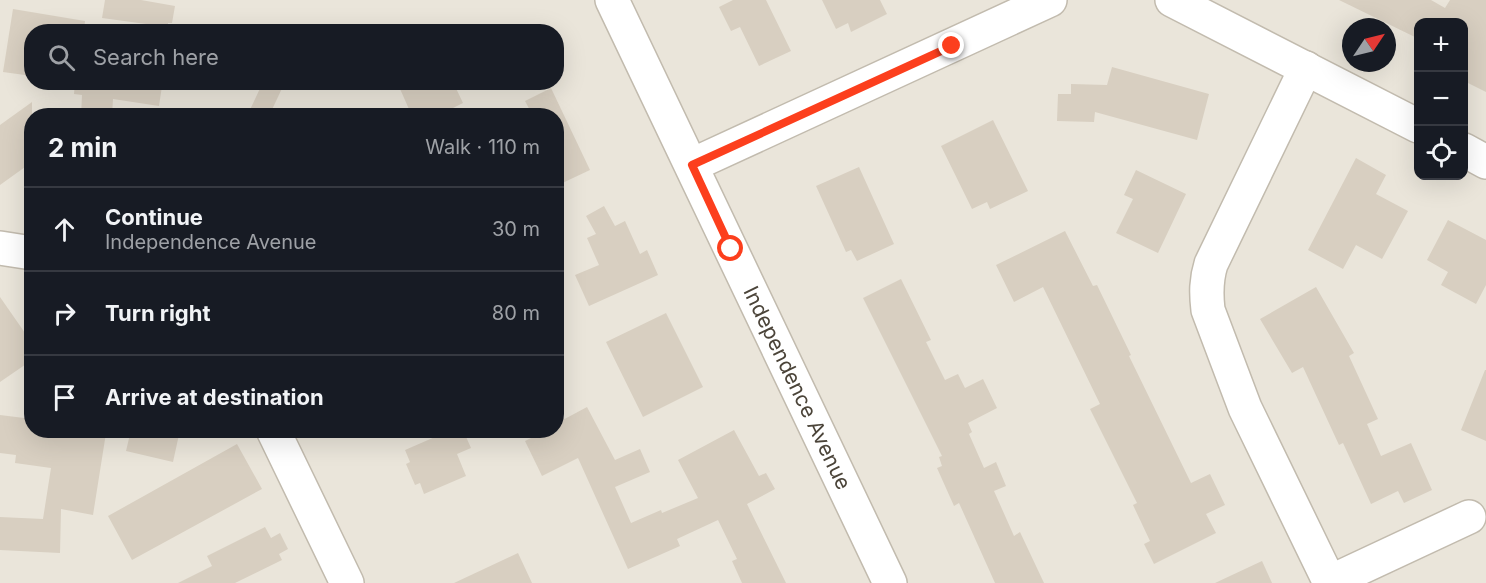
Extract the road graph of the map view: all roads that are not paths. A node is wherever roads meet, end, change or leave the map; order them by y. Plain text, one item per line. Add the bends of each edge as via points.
1 (612, 0) edge
2 (1050, 0) edge
3 (1172, 0) edge
4 (1306, 68) junction
5 (1414, 123) edge
6 (1468, 152) edge
7 (1486, 162) edge
8 (692, 165) junction
9 (0, 248) edge
10 (24, 252) edge
11 (277, 438) edge
12 (1469, 517) dead end
13 (347, 583) edge
14 (890, 583) edge
15 (1330, 583) edge

1 - 8 street, Independence Avenue
2 - 8 street
3 - 4 street
4 - 5 street
4 - 15 street via 1211,264 1206,294 1208,310 1245,408
6 - 7 street
8 - 14 street, Independence Avenue
9 - 10 street
11 - 13 street
12 - 15 street

